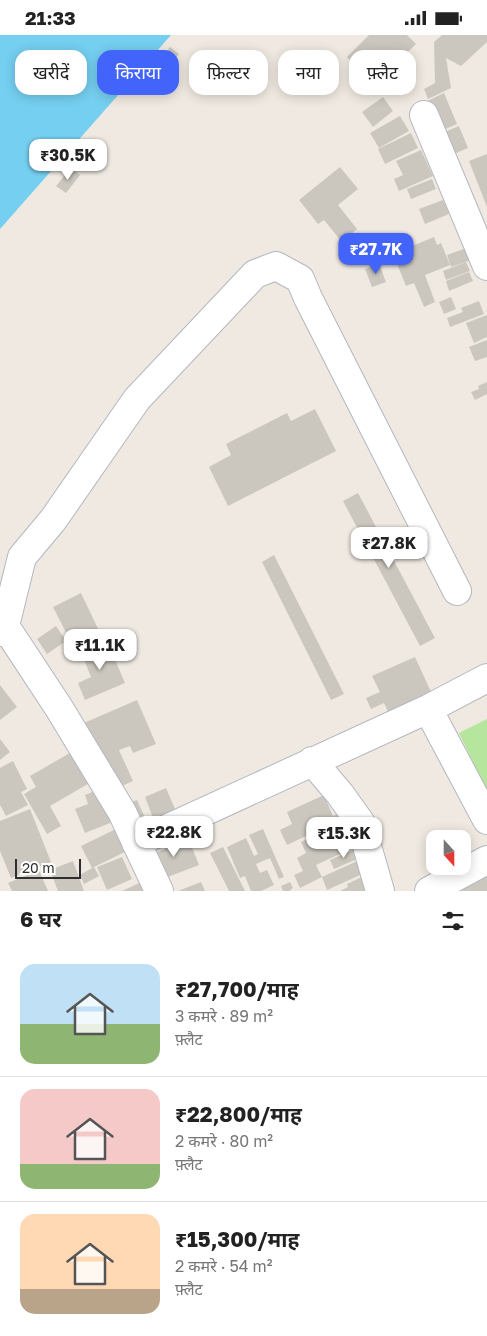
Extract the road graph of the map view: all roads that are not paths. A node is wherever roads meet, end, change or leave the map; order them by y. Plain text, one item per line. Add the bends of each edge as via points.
1 (424, 115) dead end
2 (487, 266) edge
3 (457, 591) dead end
4 (3, 629) edge
5 (487, 678) edge
6 (428, 709) junction
7 (312, 761) junction
8 (487, 820) edge
9 (136, 843) junction
10 (487, 860) edge
11 (159, 891) edge
12 (380, 891) edge
13 (428, 891) edge

1 - 2 street
3 - 4 street via 300,279 276,266 255,274 137,399 53,520 22,557
4 - 9 street via 59,708 117,804
5 - 6 street
6 - 7 street
6 - 8 street
7 - 9 street
7 - 12 street via 360,823
9 - 11 street
10 - 13 street

